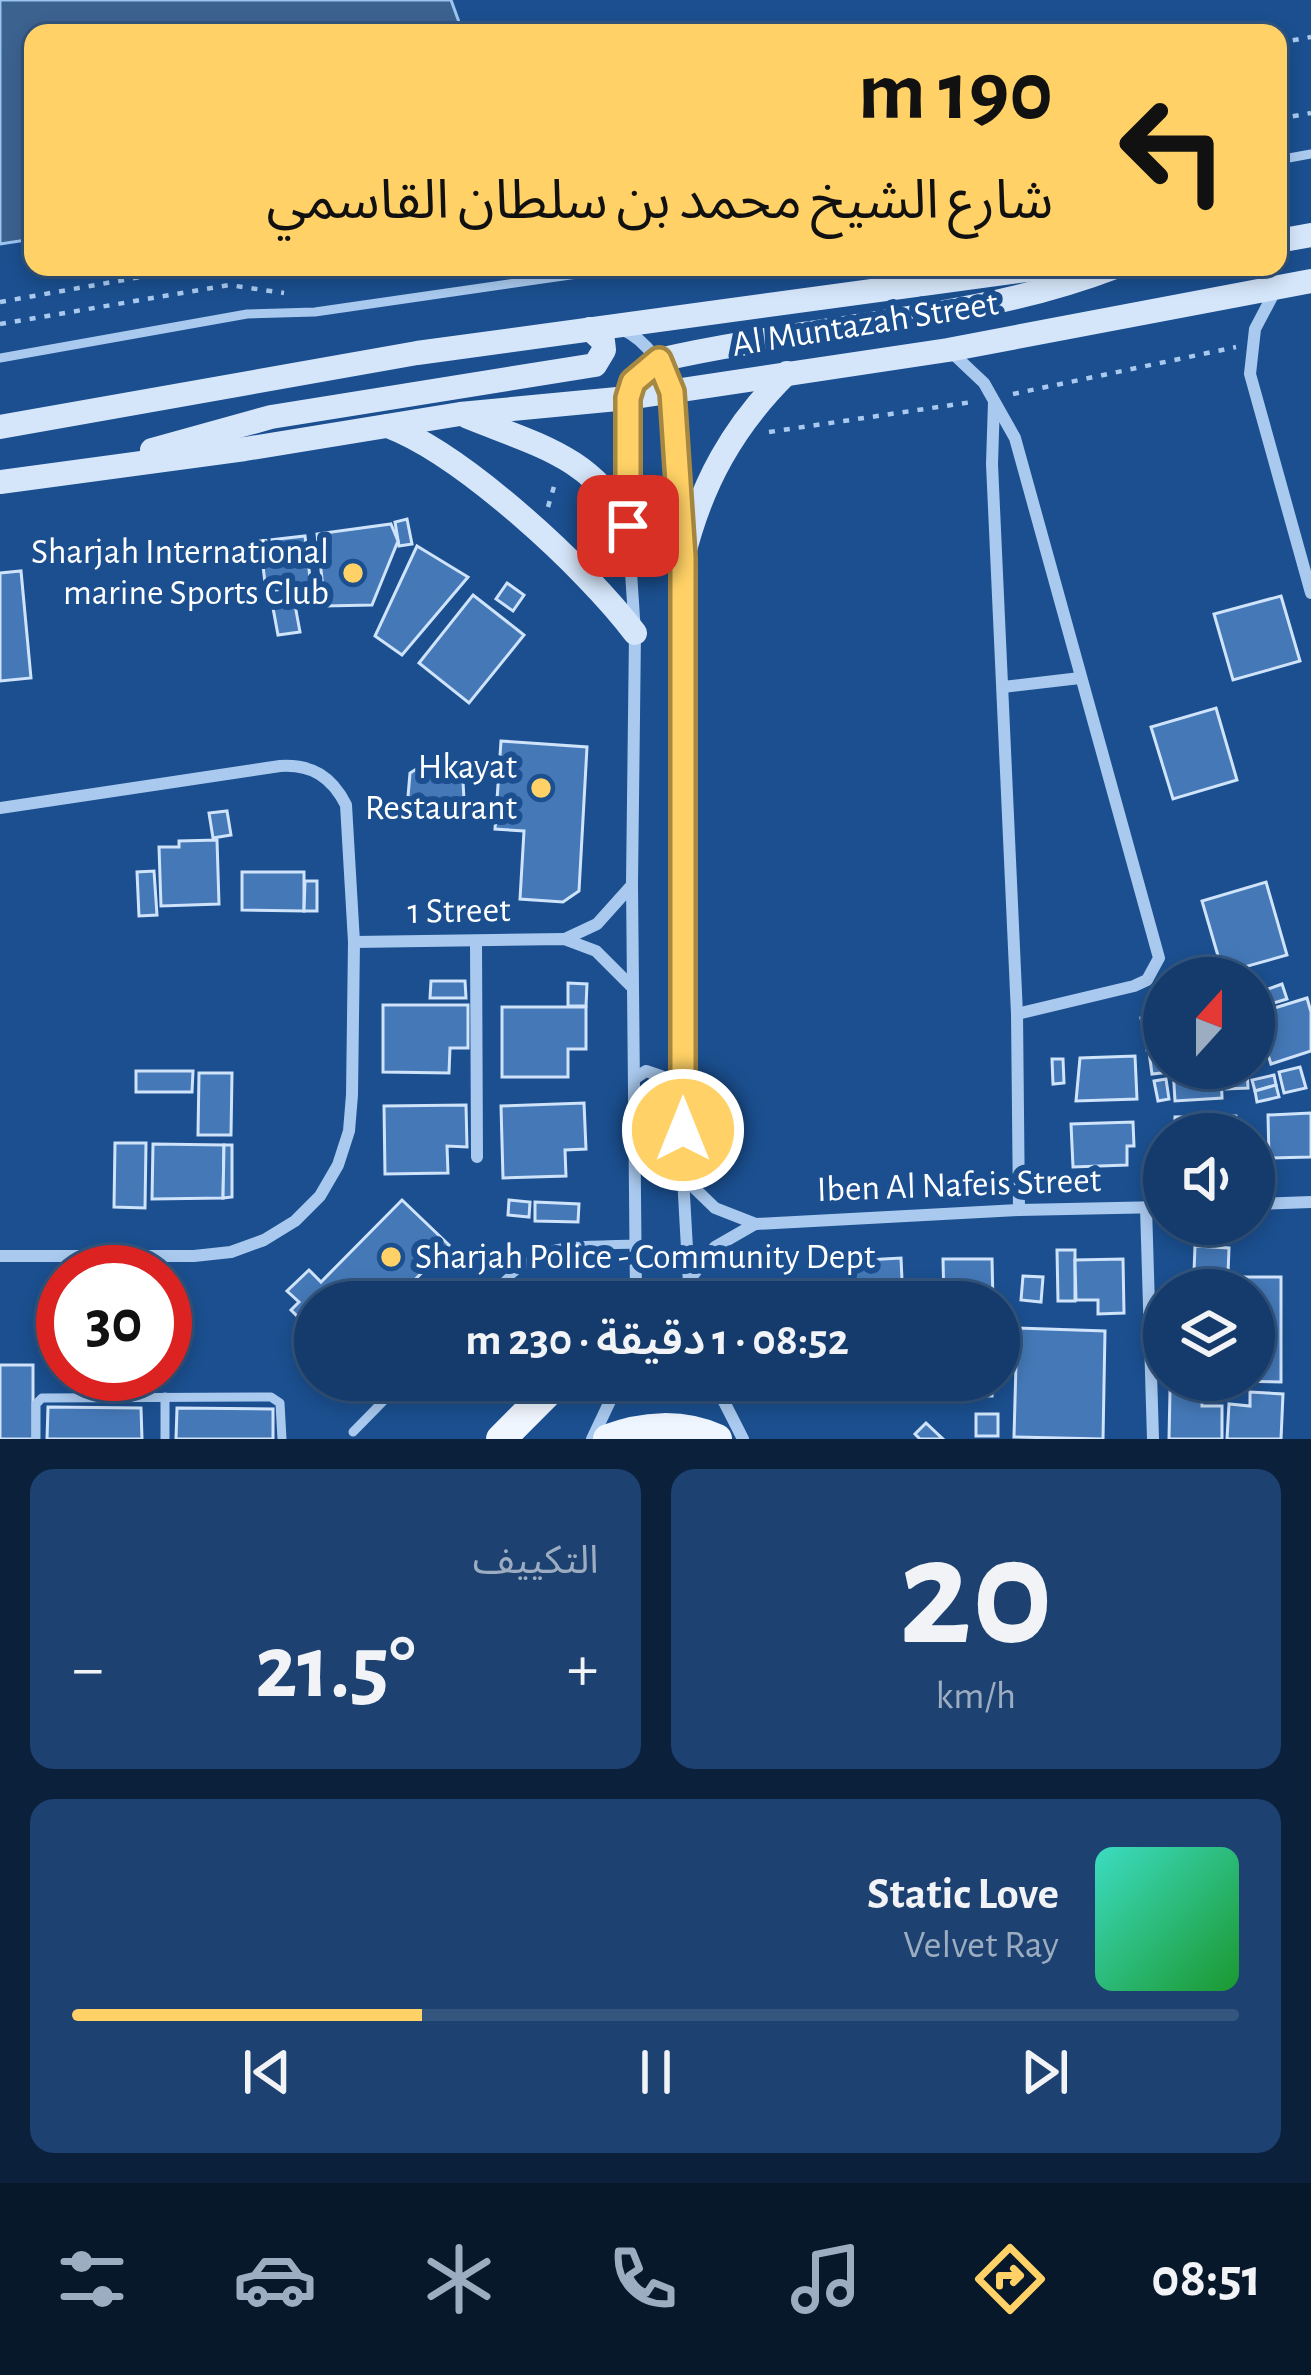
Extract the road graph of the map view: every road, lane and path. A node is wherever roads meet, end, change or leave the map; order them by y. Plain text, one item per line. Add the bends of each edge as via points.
1 (146, 276) edge
2 (564, 276) edge
3 (982, 276) edge
4 (1089, 276) edge
5 (1311, 281) edge
6 (1276, 289) junction
7 (0, 302) edge
8 (603, 328) junction
9 (1252, 344) junction
10 (948, 350) junction
11 (0, 358) edge
12 (659, 360) junction
13 (787, 373) junction
14 (672, 392) junction
15 (628, 398) junction
16 (994, 398) junction
17 (460, 414) junction
18 (386, 425) junction
19 (0, 428) edge
20 (731, 437) junction
21 (563, 456) junction
22 (110, 466) junction
23 (0, 482) edge
24 (628, 526) junction
25 (539, 535) junction
26 (683, 557) junction
27 (1311, 593) edge
28 (635, 634) junction
29 (1079, 678) junction
30 (1003, 687) junction
31 (0, 808) edge
32 (632, 884) junction
33 (564, 939) junction
34 (476, 940) junction
35 (354, 942) junction
36 (633, 988) junction
37 (1017, 1014) junction
38 (634, 1079) junction
39 (477, 1157) dead end
40 (683, 1178) junction
41 (1311, 1202) edge
42 (1275, 1203) edge
43 (1143, 1208) edge
44 (1019, 1210) junction
45 (756, 1224) junction
46 (635, 1244) junction
47 (1147, 1245) edge
48 (0, 1256) edge
49 (503, 1281) edge
50 (635, 1281) edge
51 (686, 1281) edge
52 (688, 1281) edge
53 (192, 1397) edge
54 (39, 1401) edge
55 (165, 1401) edge
56 (383, 1401) edge
57 (539, 1401) edge
58 (610, 1401) edge
59 (724, 1401) edge
60 (353, 1432) dead end
61 (36, 1439) edge
62 (166, 1439) edge
63 (281, 1439) edge
64 (501, 1439) edge
65 (592, 1439) edge
66 (608, 1439) edge
67 (717, 1439) edge
68 (743, 1439) edge
69 (1153, 1439) edge

1 - 7 path
2 - 11 lane via 315,312 247,314
3 - 8 main road, Al Muntazah Street
4 - 12 main road via 991,304
5 - 6 main road, Al Muntazah Street
6 - 9 street
6 - 10 main road, Al Muntazah Street
8 - 12 street via 632,334
8 - 19 main road, Al Muntazah Street via 246,381
8 - 22 main road via 595,365 250,421
9 - 16 path
9 - 27 street via 1253,396
10 - 13 main road, Al Muntazah Street
10 - 16 street
12 - 14 street
12 - 15 main road via 633,382
13 - 14 main road, Al Muntazah Street
13 - 20 main road
14 - 15 main road, Al Muntazah Street
14 - 26 street
15 - 17 main road, Al Muntazah Street
15 - 24 street
16 - 20 path
16 - 29 street via 1015,438
16 - 30 street
17 - 18 main road, Al Muntazah Street
17 - 21 main road
18 - 22 main road, Al Muntazah Street
18 - 25 main road via 453,460
20 - 26 main road via 701,495
21 - 24 main road via 604,487
21 - 25 path
22 - 23 main road, Al Muntazah Street
24 - 28 street
25 - 28 main road
26 - 40 street
28 - 32 street
29 - 30 street
29 - 37 street via 1159,958 1134,986
30 - 37 street
31 - 35 street via 280,766 313,770 346,805
32 - 33 street, 1 Street via 597,924
32 - 36 street
33 - 34 street, 1 Street
33 - 36 street, 1 Street via 596,951
34 - 35 street, 1 Street
34 - 39 street
35 - 48 street via 349,1131 320,1196 295,1221 230,1252
36 - 38 street
37 - 44 street
38 - 40 street via 646,1070 665,1082 669,1143
38 - 46 street
40 - 45 street via 715,1208
40 - 51 street
41 - 42 street
43 - 44 street, Iben Al Nafeis Street
44 - 45 street, Iben Al Nafeis Street
45 - 52 street via 715,1247
46 - 49 lane via 539,1252
46 - 50 street
47 - 69 street
53 - 63 lane via 274,1397
54 - 61 lane
55 - 62 lane
56 - 60 lane
57 - 64 main road
58 - 65 street
59 - 68 street
66 - 67 main road via 676,1428

